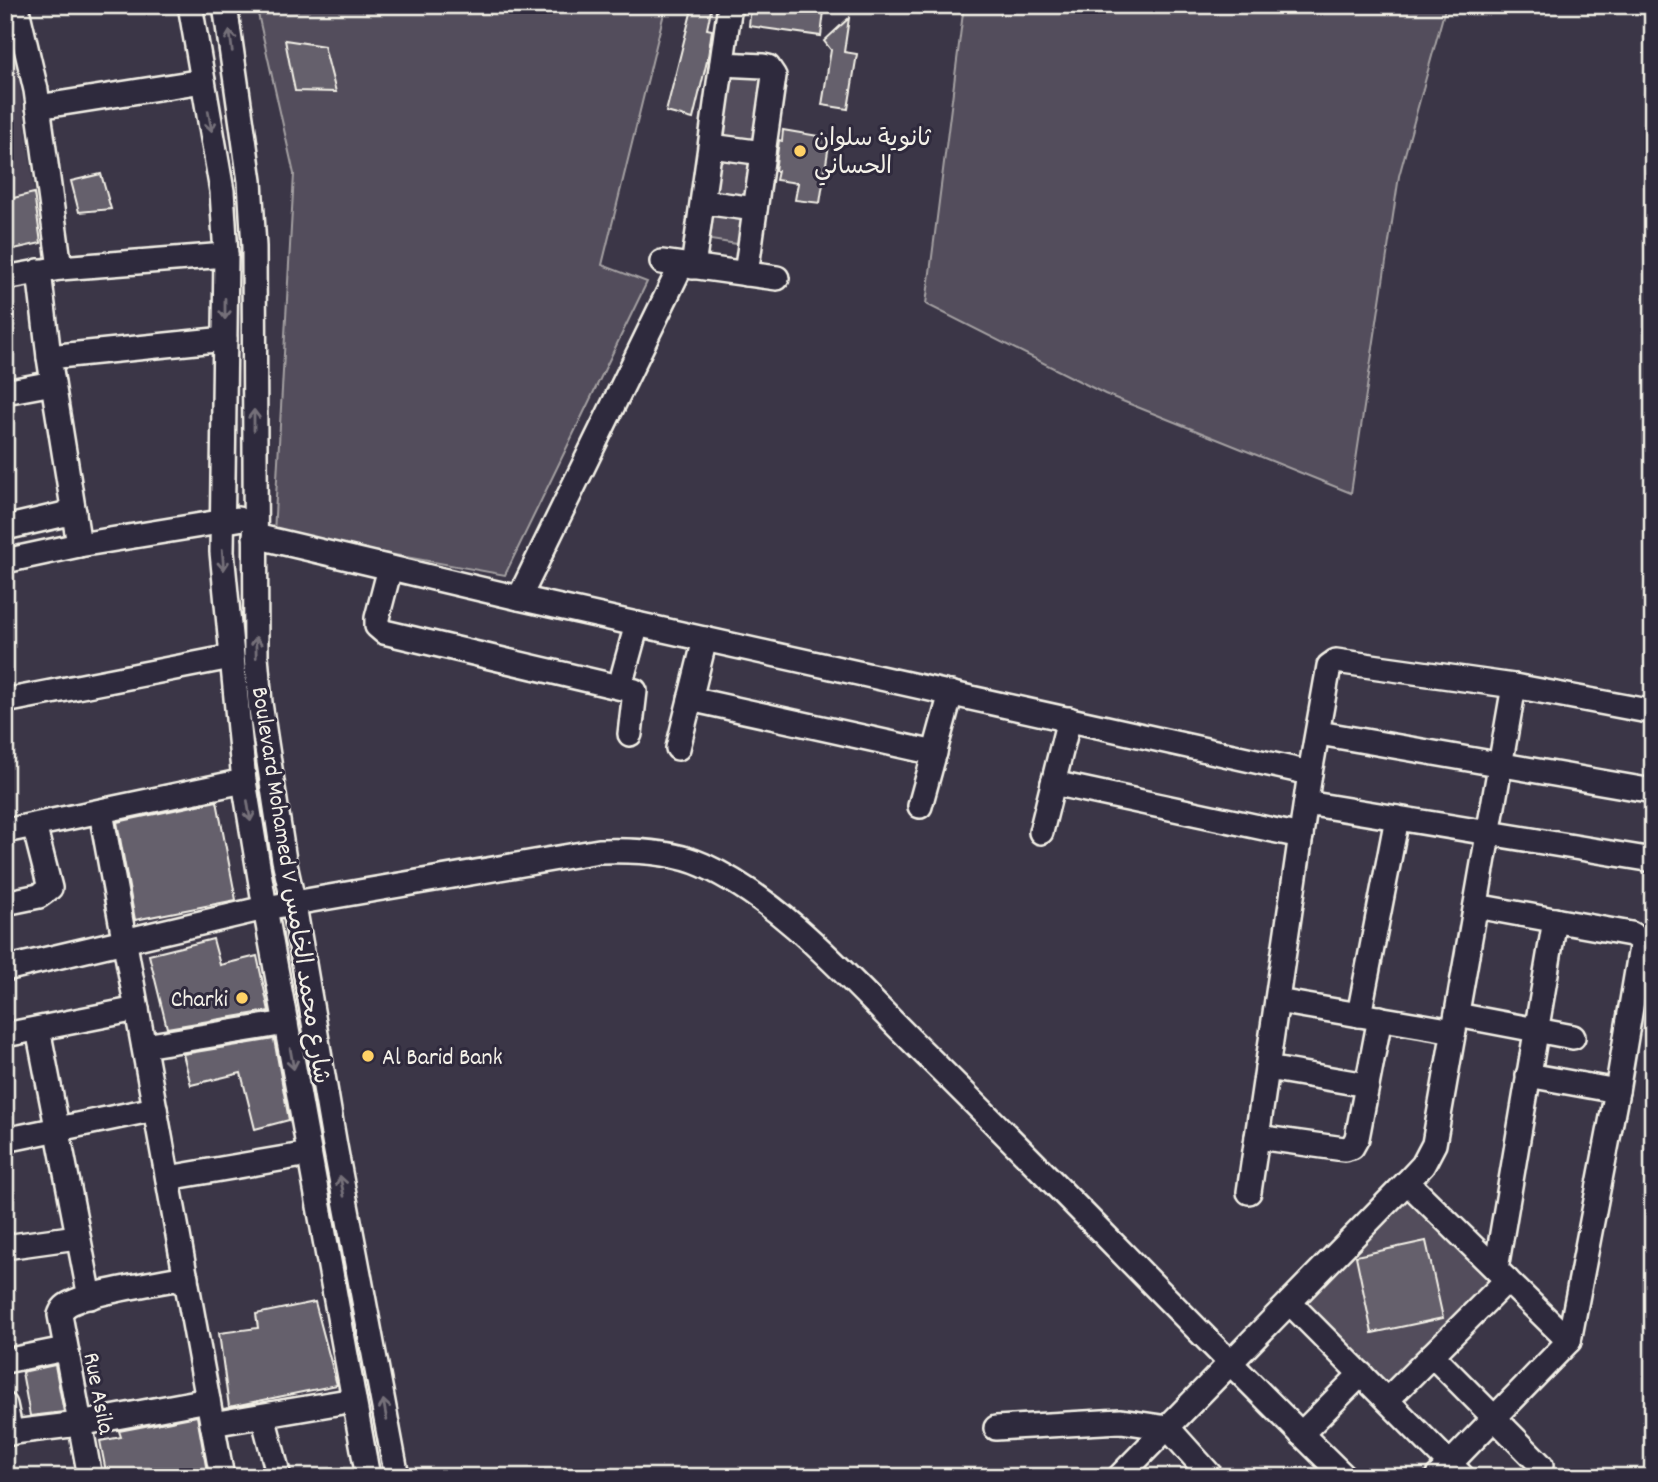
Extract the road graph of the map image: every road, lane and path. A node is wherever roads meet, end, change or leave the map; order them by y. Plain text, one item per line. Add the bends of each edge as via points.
1 (16, 5) edge
2 (190, 5) edge
3 (225, 5) edge
4 (730, 5) edge
5 (722, 64) junction
6 (203, 81) junction
7 (38, 107) junction
8 (710, 146) junction
9 (763, 153) junction
10 (703, 202) junction
11 (755, 209) junction
12 (226, 256) junction
13 (679, 265) junction
14 (50, 269) junction
15 (746, 274) junction
16 (5, 278) edge
17 (777, 278) dead end
18 (225, 339) junction
19 (49, 357) junction
20 (53, 383) junction
21 (5, 392) edge
22 (74, 512) junction
23 (222, 521) junction
24 (255, 527) junction
25 (5, 528) edge
26 (79, 545) junction
27 (5, 561) edge
28 (390, 568) junction
29 (519, 598) junction
30 (637, 624) junction
31 (705, 639) junction
32 (231, 657) junction
33 (620, 686) junction
34 (1514, 686) junction
35 (951, 693) junction
36 (690, 699) junction
37 (5, 701) edge
38 (1653, 712) edge
39 (1069, 719) junction
40 (1319, 733) junction
41 (630, 734) dead end
42 (678, 748) dead end
43 (935, 753) junction
44 (1501, 765) junction
45 (1310, 773) junction
46 (244, 781) junction
47 (1053, 783) junction
48 (1653, 791) edge
49 (1306, 803) junction
50 (920, 806) dead end
51 (101, 813) junction
52 (1397, 818) junction
53 (34, 825) junction
54 (5, 831) edge
55 (1041, 832) dead end
56 (1489, 834) junction
57 (1301, 836) junction
58 (1653, 860) edge
59 (5, 903) edge
60 (294, 905) junction
61 (1476, 906) junction
62 (265, 908) junction
63 (1555, 920) junction
64 (125, 942) junction
65 (5, 969) edge
66 (1277, 1001) junction
67 (137, 1009) junction
68 (1370, 1016) junction
69 (286, 1023) junction
70 (1455, 1023) junction
71 (38, 1029) junction
72 (1535, 1030) junction
73 (5, 1035) edge
74 (1573, 1037) dead end
75 (144, 1046) junction
76 (1267, 1068) junction
77 (1528, 1075) junction
78 (1367, 1085) junction
79 (1617, 1091) junction
80 (155, 1109) junction
81 (56, 1129) junction
82 (1257, 1137) junction
83 (5, 1140) edge
84 (309, 1154) junction
85 (168, 1178) junction
86 (1407, 1182) junction
87 (1249, 1192) dead end
88 (77, 1237) junction
89 (5, 1247) edge
90 (1501, 1274) junction
91 (186, 1277) junction
92 (90, 1297) junction
93 (1290, 1303) junction
94 (1569, 1340) junction
95 (65, 1349) junction
96 (1432, 1354) junction
97 (5, 1361) edge
98 (1231, 1365) junction
99 (1361, 1374) junction
100 (208, 1400) junction
101 (354, 1400) junction
102 (1387, 1400) junction
103 (5, 1405) edge
104 (263, 1416) junction
105 (1494, 1418) junction
106 (79, 1424) junction
107 (212, 1424) junction
108 (996, 1428) dead end
109 (1168, 1428) junction
110 (8, 1433) edge
111 (1301, 1434) junction
112 (1541, 1465) dead end
113 (1450, 1472) edge
114 (90, 1477) edge
115 (222, 1477) edge
116 (279, 1477) edge
117 (368, 1477) edge
118 (397, 1477) edge
119 (1119, 1477) edge
120 (1212, 1477) edge
121 (1345, 1477) edge

1 - 7 street
2 - 6 street, Boulevard Mohamed V شارع محمد الخامس
24 -> 3 street, Boulevard Mohamed V شارع محمد الخامس via 252,208
4 - 5 street
5 - 8 street
5 - 9 street via 768,67 774,76
6 - 7 street
6 -> 12 street, Boulevard Mohamed V شارع محمد الخامس via 222,191
7 - 14 street
8 - 9 street
8 - 10 street
9 - 11 street
10 - 11 street
10 - 13 street
11 - 15 street
12 - 14 street
12 -> 18 street, Boulevard Mohamed V شارع محمد الخامس
13 - 15 street
13 - 29 street
14 - 16 street
14 - 19 street
15 - 17 street
18 - 19 street
18 - 23 street, Boulevard Mohamed V شارع محمد الخامس
19 - 20 street
20 - 21 street
20 - 22 street
22 - 25 street
22 - 26 street
23 - 24 street
23 - 26 street
23 -> 32 street, Boulevard Mohamed V شارع محمد الخامس
24 - 28 street
60 -> 24 street, Boulevard Mohamed V شارع محمد الخامس via 260,703
26 - 27 street
28 - 29 street
28 - 33 street via 377,618 384,632
29 - 30 street
30 - 31 street
30 - 33 street
31 - 35 street
31 - 36 street
32 - 37 street
32 - 46 street, Boulevard Mohamed V شارع محمد الخامس
33 - 41 street via 636,691
34 - 38 street
34 - 40 street via 1336,661 1329,666
34 - 44 street
35 - 39 street
35 - 43 street
36 - 42 street
36 - 43 street
39 - 45 street
39 - 47 street
40 - 44 street
40 - 45 street
43 - 50 street
44 - 48 street
44 - 56 street
45 - 49 street
46 - 51 street
46 -> 62 street, Boulevard Mohamed V شارع محمد الخامس
47 - 55 street
47 - 57 street
49 - 52 street
49 - 57 street
51 - 53 street
51 - 64 street
52 - 56 street
52 - 68 street
53 - 54 street
53 - 59 street via 50,888 43,895
56 - 58 street
56 - 61 street
57 - 66 street
60 - 62 street
60 - 98 street via 599,851 652,853 701,864 758,897 810,940
118 -> 60 street, Boulevard Mohamed V شارع محمد الخامس
61 - 63 street
61 - 70 street
62 - 64 street
62 - 69 street, Boulevard Mohamed V شارع محمد الخامس
63 - 72 street
63 - 79 street via 1639,939
64 - 65 street
64 - 67 street
66 - 68 street
66 - 76 street
67 - 71 street
67 - 75 street
68 - 70 street
68 - 78 street
69 - 75 street
69 -> 84 street, Boulevard Mohamed V شارع محمد الخامس
70 - 72 street
70 - 86 street via 1434,1144
71 - 73 street
71 - 81 street
72 - 74 street
72 - 77 street
75 - 80 street
76 - 78 street
76 - 82 street
77 - 79 street
77 - 90 street
78 - 82 street via 1357,1138 1348,1149
79 - 94 street
80 - 81 street
80 - 85 street
81 - 83 street
81 - 88 street
82 - 87 street
84 - 85 street
84 - 101 street, Boulevard Mohamed V شارع محمد الخامس
85 - 91 street
86 - 90 street
86 - 93 street
88 - 89 street
88 - 92 street
90 - 94 street
90 - 96 street
91 - 92 street
91 - 100 street
92 - 95 street, Rue Asila via 62,1310
93 - 98 street
93 - 99 street
94 - 105 street
95 - 97 street
95 - 106 street, Rue Asila
96 - 102 street
96 - 105 street
98 - 109 street
98 - 111 street
99 - 102 street
99 - 111 street
100 - 106 street
100 - 107 street
101 - 104 street
101 - 117 street, Boulevard Mohamed V شارع محمد الخامس
102 - 113 street
103 - 110 street
104 - 107 street
104 - 116 street
105 - 112 street
105 - 113 street
106 - 110 street
106 - 114 street, Rue Asila
107 - 115 street
108 - 109 street via 1121,1421
109 - 119 street
109 - 120 street
111 - 121 street

